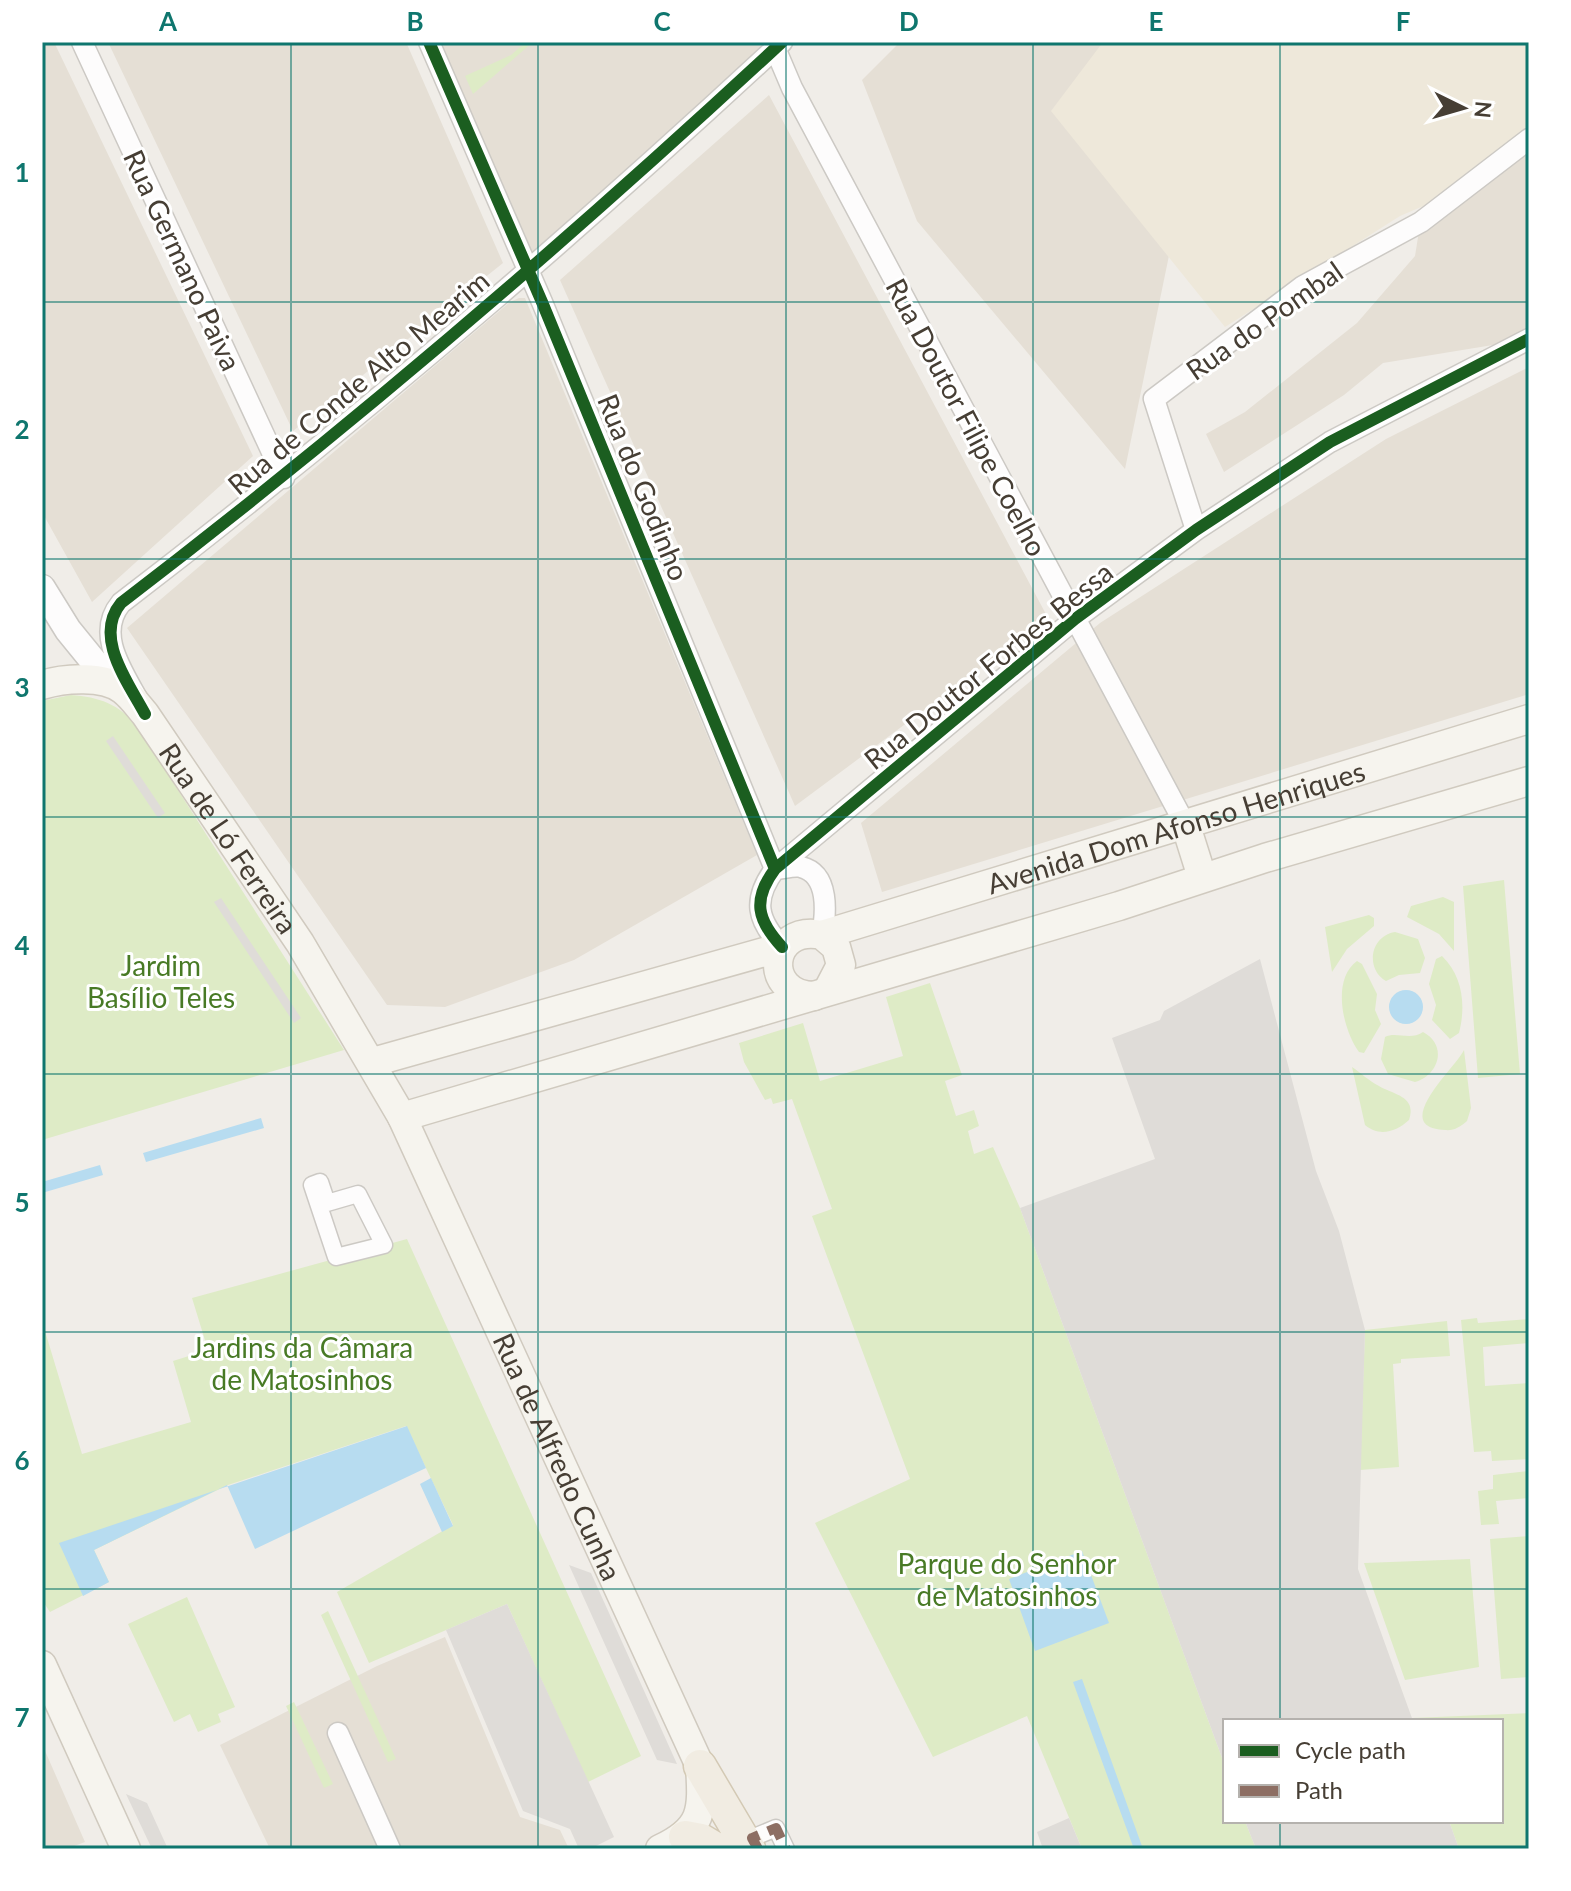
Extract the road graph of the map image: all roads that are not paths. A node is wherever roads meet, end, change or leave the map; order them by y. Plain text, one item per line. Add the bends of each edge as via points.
1 (82, 42) edge
2 (429, 42) edge
3 (778, 45) edge
4 (1529, 139) edge
5 (529, 270) junction
6 (1529, 339) edge
7 (284, 478) junction
8 (1196, 530) junction
9 (42, 588) edge
10 (1075, 619) junction
11 (112, 684) junction
12 (42, 685) edge
13 (145, 714) junction
14 (1529, 719) edge
15 (1529, 781) edge
16 (1186, 826) junction
17 (775, 869) junction
18 (1202, 877) junction
19 (822, 935) junction
20 (782, 947) junction
21 (821, 993) junction
22 (373, 1062) junction
23 (402, 1117) junction
24 (320, 1182) joint
25 (42, 1665) edge
26 (338, 1733) dead end
27 (700, 1766) junction
28 (673, 1843) edge
29 (126, 1849) edge
30 (390, 1849) edge
31 (716, 1849) edge
32 (749, 1849) edge
33 (758, 1849) edge
34 (786, 1849) edge

1 - 7 street, Rua Germano Paiva
2 - 5 street, Rua do Godinho
3 - 5 street, Rua de Conde Alto Mearim
3 - 10 street, Rua Doutor Filipe Coelho via 792,88
4 - 8 street, Rua do Pombal via 1421,222 1303,286 1154,399
5 - 7 street, Rua de Conde Alto Mearim
5 - 17 street, Rua do Godinho
6 - 8 street, Rua Doutor Forbes Bessa via 1330,442
7 - 13 street, Rua de Conde Alto Mearim via 113,612 114,655
8 - 10 street, Rua Doutor Forbes Bessa
9 - 11 street, Rua de Ló Ferreira
10 - 16 street, Rua Doutor Filipe Coelho
10 - 17 street, Rua Doutor Forbes Bessa
11 - 12 main road via 86,680
11 - 13 main road, Rua de Ló Ferreira
13 - 22 main road, Rua de Ló Ferreira via 300,943
14 - 16 main road, Avenida Dom Afonso Henriques
15 - 18 main road, Avenida Dom Afonso Henriques
16 - 18 main road
16 - 19 main road, Avenida Dom Afonso Henriques
17 - 19 street via 801,867 818,881 826,906
17 - 20 street via 759,896 758,912
18 - 21 main road, Avenida Dom Afonso Henriques
19 - 20 main road, Avenida Dom Afonso Henriques via 796,935
19 - 21 main road via 836,947 841,965
20 - 21 main road via 780,977 794,992
20 - 22 main road, Avenida Dom Afonso Henriques
21 - 23 main road, Avenida Dom Afonso Henriques
22 - 23 main road, Rua de Alfredo Cunha
23 - 27 main road, Rua de Alfredo Cunha
24 - 24 street via 312,1185 336,1257 384,1245 358,1194 327,1203
25 - 29 main road
26 - 30 street
27 - 28 main road via 701,1810
27 - 32 main road, Rua de Alfredo Cunha
28 - 31 main road via 701,1840
33 - 34 street via 752,1838 776,1828

